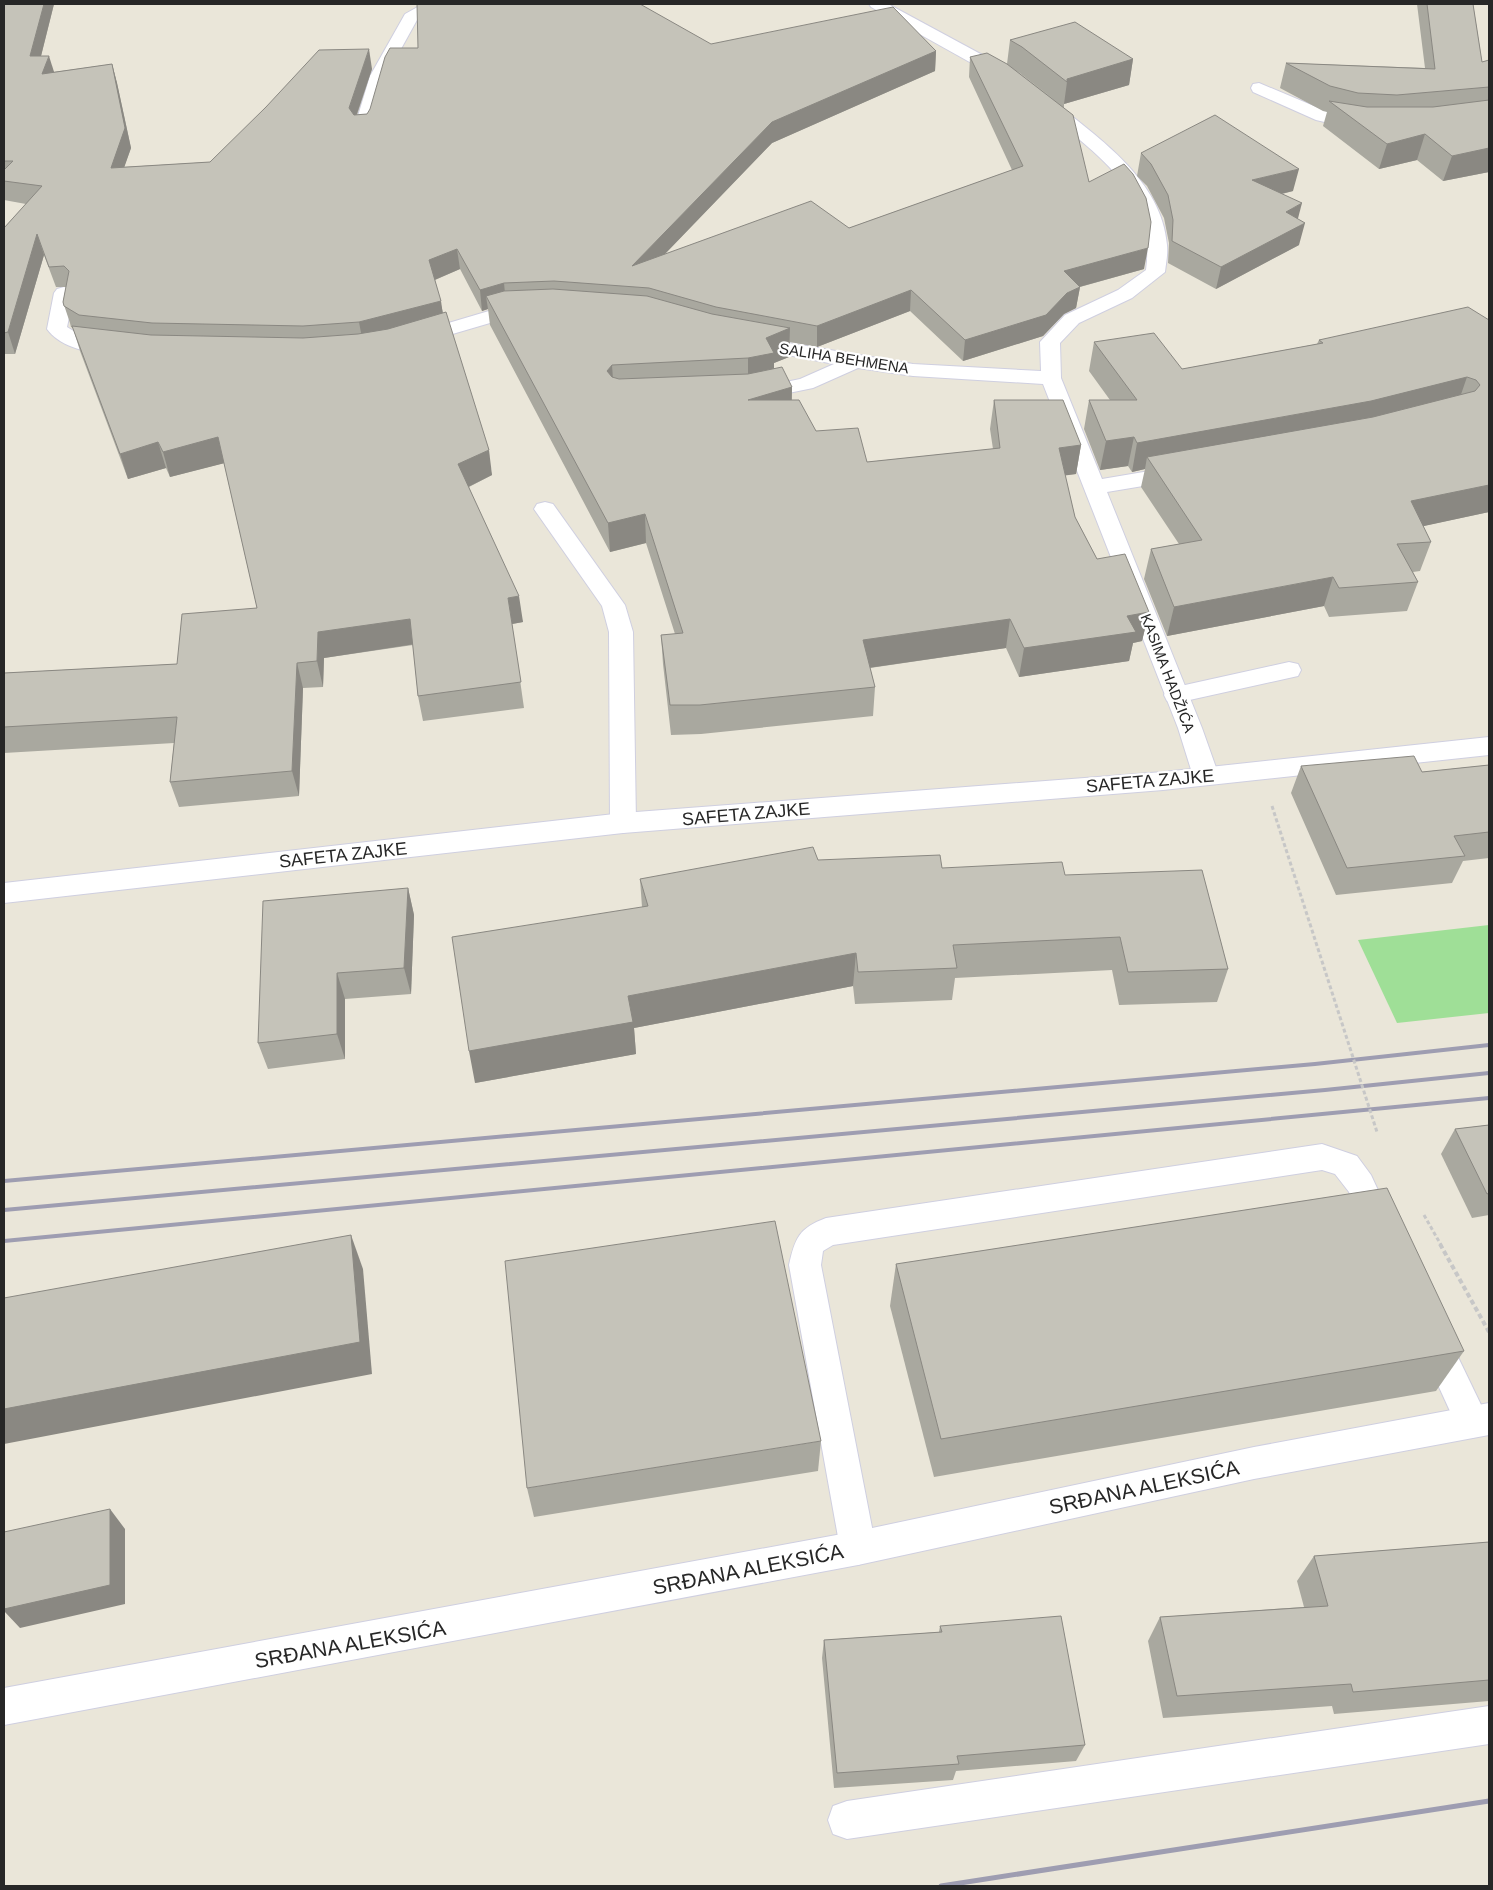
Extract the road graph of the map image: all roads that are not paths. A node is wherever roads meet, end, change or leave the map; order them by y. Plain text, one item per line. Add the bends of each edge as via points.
1 (439, 4) edge
2 (877, 4) edge
3 (1259, 88) dead end
4 (1378, 126) edge
5 (363, 128) edge
6 (64, 293) edge
7 (547, 310) edge
8 (732, 339) edge
9 (401, 343) edge
10 (128, 348) edge
11 (856, 362) junction
12 (1051, 378) junction
13 (738, 395) edge
14 (1202, 468) edge
15 (1094, 487) junction
16 (545, 509) dead end
17 (1289, 670) dead end
18 (1176, 695) junction
19 (1489, 746) edge
20 (1206, 776) junction
21 (623, 824) junction
22 (4, 893) edge
23 (1393, 1255) edge
24 (1422, 1316) edge
25 (1481, 1420) edge
26 (858, 1548) junction
27 (4, 1707) edge
28 (1489, 1726) edge
29 (847, 1820) dead end

1 - 5 street via 411,17 378,76
2 - 12 street, KASIMA HADŽIĆA via 1027,90 1103,150 1139,191 1153,218 1158,243 1155,272 1125,294 1072,320 1050,342
3 - 4 street via 1310,114
6 - 10 street via 57,329 80,343
7 - 9 street via 506,312
8 - 11 street, SALIHA BEHMENA
11 - 12 street, SALIHA BEHMENA via 913,370
11 - 13 street via 806,384
12 - 15 street, KASIMA HADŽIĆA
14 - 15 street
15 - 18 street, KASIMA HADŽIĆA
16 - 21 street via 613,604 621,632
17 - 18 street
18 - 20 street, KASIMA HADŽIĆA
19 - 20 street, SAFETA ZAJKE
20 - 21 street, SAFETA ZAJKE
21 - 22 street, SAFETA ZAJKE
23 - 26 street via 1346,1165 1322,1157 826,1232 809,1244 805,1265
24 - 25 street
25 - 26 street, SRĐANA ALEKSIĆA via 1244,1465
26 - 27 street, SRĐANA ALEKSIĆA
28 - 29 street

